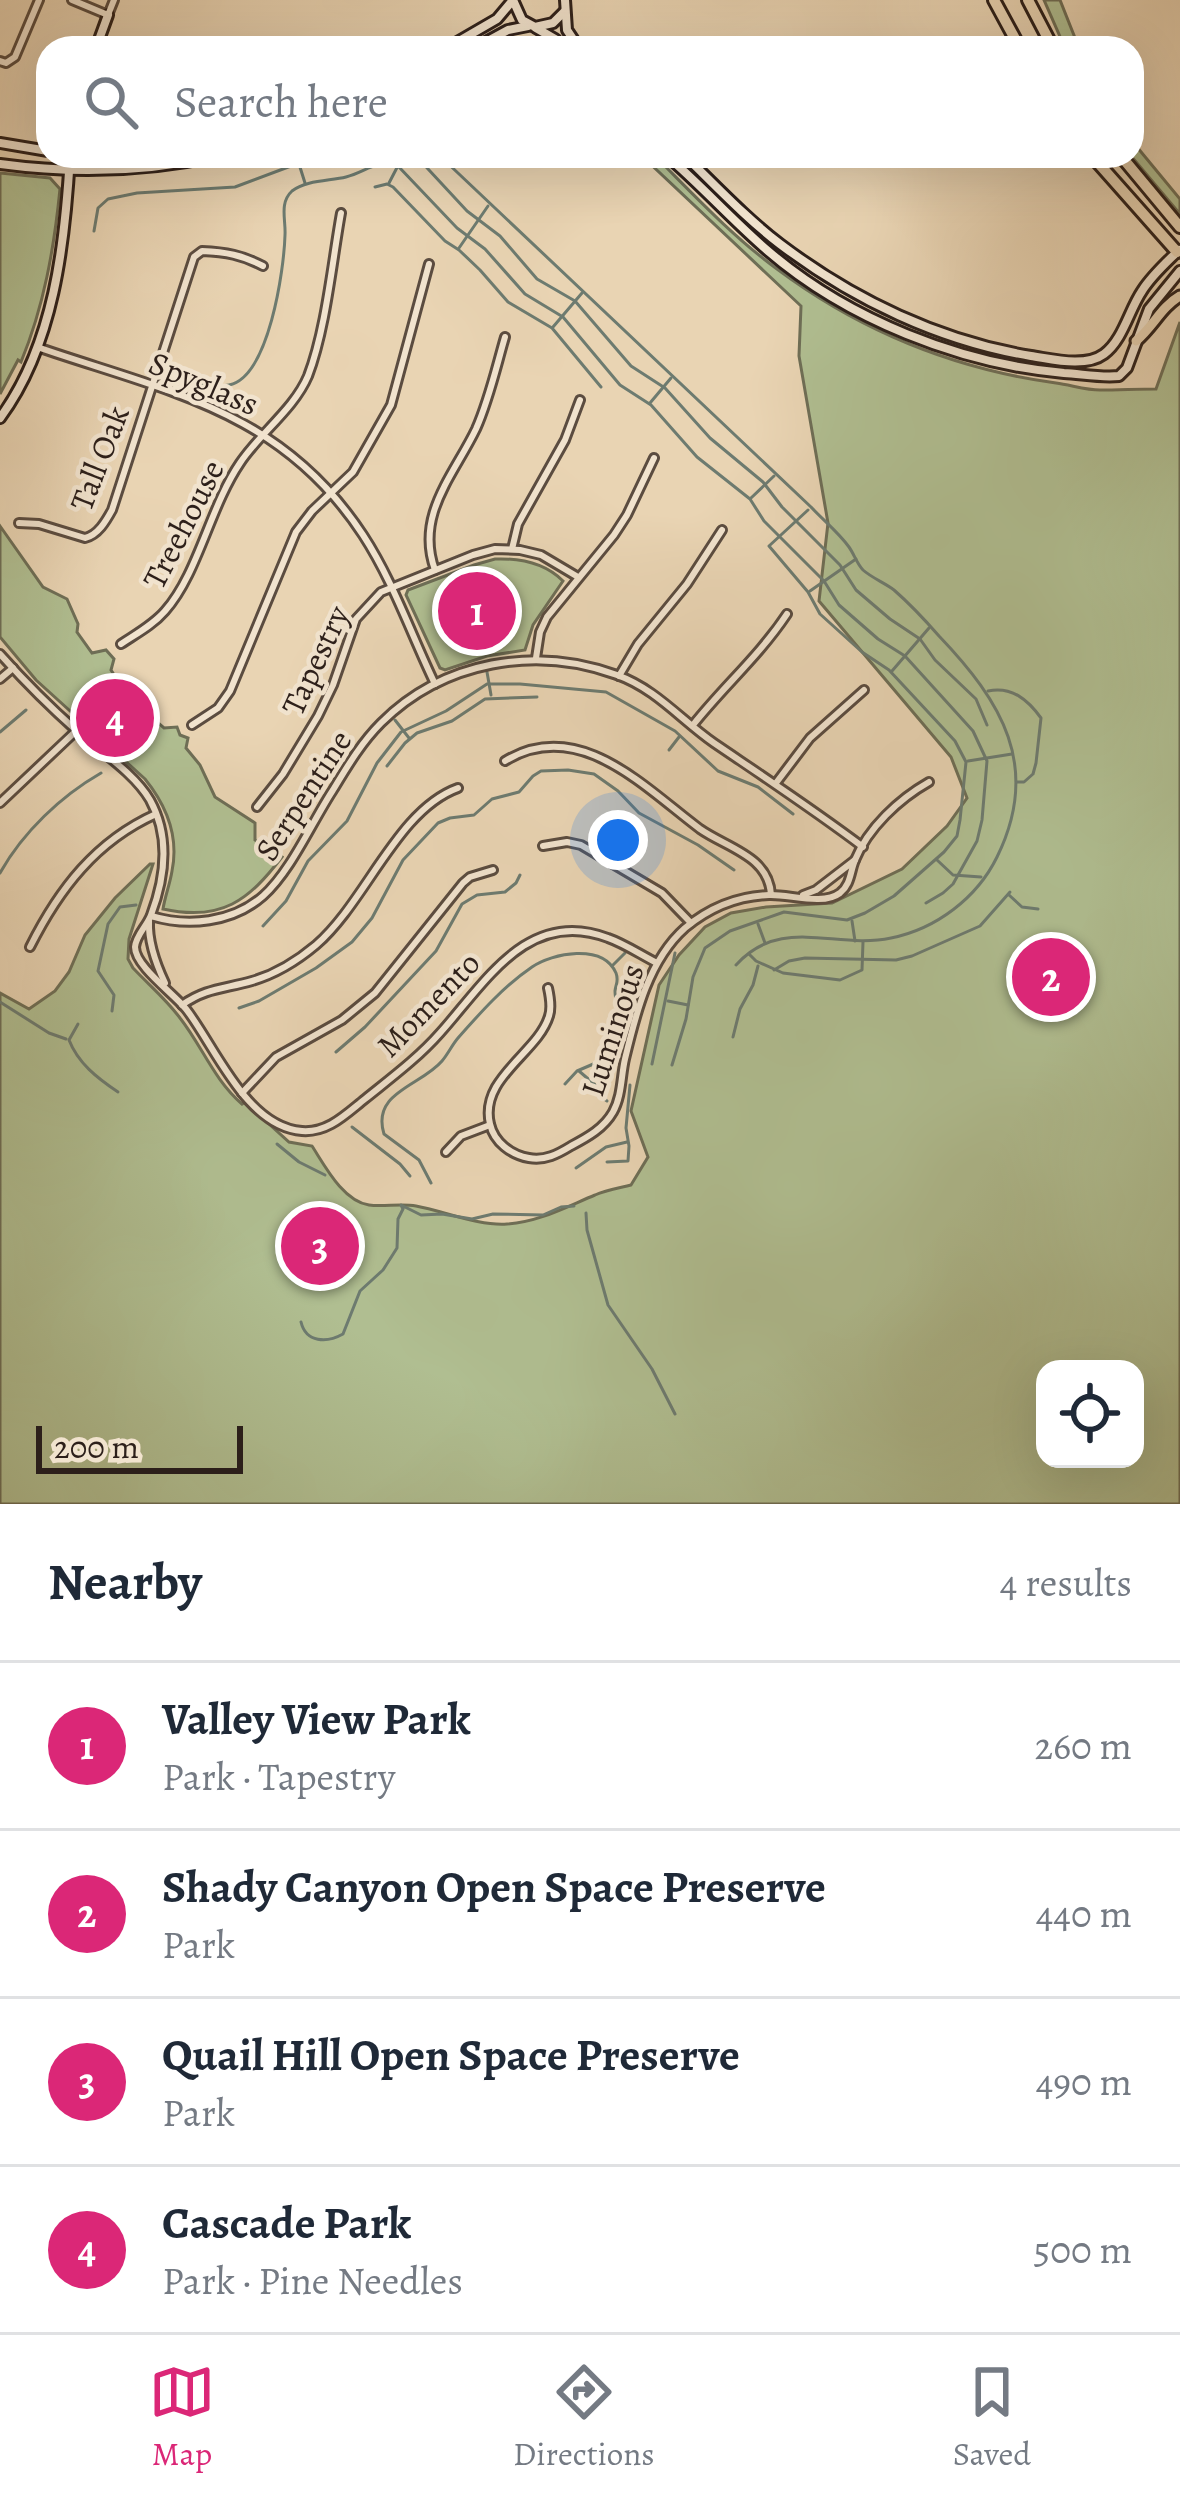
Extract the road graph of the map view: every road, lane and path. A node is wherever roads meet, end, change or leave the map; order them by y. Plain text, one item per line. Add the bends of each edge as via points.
1 (39, 0) edge
2 (72, 0) edge
3 (114, 0) edge
4 (513, 0) edge
5 (994, 0) edge
6 (1028, 0) edge
7 (565, 5) edge
8 (108, 15) junction
9 (532, 26) junction
10 (100, 36) edge
11 (468, 36) edge
12 (499, 36) edge
13 (550, 36) edge
14 (571, 36) edge
15 (1014, 36) edge
16 (1047, 36) edge
17 (0, 61) edge
18 (0, 143) edge
19 (36, 149) edge
20 (0, 164) edge
21 (36, 167) edge
22 (46, 168) edge
23 (114, 168) edge
24 (680, 168) edge
25 (697, 168) edge
26 (1103, 168) edge
27 (1131, 168) edge
28 (69, 170) junction
29 (341, 213) dead end
30 (746, 215) junction
31 (742, 226) junction
32 (1180, 227) edge
33 (1179, 252) edge
34 (429, 264) dead end
35 (262, 266) dead end
36 (1180, 271) edge
37 (1180, 296) edge
38 (506, 337) dead end
39 (1136, 341) junction
40 (37, 347) junction
41 (152, 384) junction
42 (580, 400) dead end
43 (0, 418) edge
44 (262, 433) junction
45 (654, 458) dead end
46 (332, 494) junction
47 (19, 523) dead end
48 (722, 530) dead end
49 (512, 549) junction
50 (435, 570) junction
51 (578, 577) junction
52 (391, 587) junction
53 (787, 614) dead end
54 (121, 644) dead end
55 (0, 654) edge
56 (536, 659) junction
57 (13, 668) junction
58 (619, 676) junction
59 (0, 680) edge
60 (435, 684) junction
61 (864, 690) dead end
62 (192, 724) dead end
63 (693, 726) junction
64 (76, 730) junction
65 (505, 761) dead end
66 (929, 782) dead end
67 (776, 783) junction
68 (458, 788) dead end
69 (0, 803) edge
70 (257, 807) dead end
71 (156, 814) junction
72 (543, 846) dead end
73 (863, 847) junction
74 (855, 860) junction
75 (493, 870) dead end
76 (771, 895) junction
77 (799, 896) junction
78 (150, 918) junction
79 (691, 923) junction
80 (30, 947) dead end
81 (657, 963) junction
82 (166, 986) junction
83 (548, 988) dead end
84 (182, 1004) junction
85 (242, 1093) junction
86 (490, 1125) junction
87 (446, 1152) dead end

1 - 17 street via 15,57
2 - 8 street
3 - 8 street
4 - 9 main road
4 - 11 main road
5 - 15 highway
6 - 16 highway
7 - 9 main road via 553,23
7 - 14 main road
8 - 10 main road
9 - 12 main road
9 - 13 main road
18 - 19 main road
20 - 21 main road
22 - 28 main road
23 - 28 main road
24 - 31 main road
25 - 30 main road
26 - 33 highway
27 - 32 highway
28 - 40 main road
29 - 44 street, Treehouse via 309,372
30 - 31 main road
30 - 33 main road via 808,265 903,317 946,336 1052,359 1104,354 1142,290
31 - 39 main road via 850,305 976,358 1112,377 1127,368
34 - 46 street via 391,405
35 - 41 street, Tall Oak via 231,252 196,254
36 - 39 main road via 1149,308
37 - 39 main road
38 - 50 street via 482,415 433,512
40 - 41 street, Spyglass
40 - 43 main road
41 - 44 street, Spyglass
41 - 47 street, Tall Oak via 99,530 85,538
42 - 49 street
44 - 46 street, Spyglass
44 - 54 street, Treehouse via 223,490 179,591
45 - 51 street via 620,526
46 - 52 street, Spyglass
46 - 62 street via 292,540 230,692
48 - 58 street
49 - 50 street, Tapestry
49 - 51 street
50 - 52 street, Tapestry
51 - 56 street via 543,624
52 - 60 street, Spyglass
52 - 70 street, Tapestry via 356,619 312,727
53 - 63 street
55 - 57 street
56 - 58 street, Serpentine
56 - 60 street, Serpentine
57 - 59 street
57 - 64 street
58 - 63 street, Serpentine
60 - 78 street, Serpentine via 369,736 260,898 218,919
61 - 67 street via 810,738
63 - 67 street, Serpentine
64 - 69 street
64 - 71 street via 141,788
65 - 76 street via 557,748 614,763 758,864
66 - 73 street, Luminous via 896,806
67 - 73 street, Serpentine
68 - 84 street via 414,819 314,948 266,976
71 - 78 street via 164,851
71 - 80 street via 115,836 81,868
72 - 79 street via 581,845 662,893
73 - 74 street, Luminous
74 - 77 street, Luminous
74 - 77 street, Luminous via 840,893
75 - 85 street via 463,883 366,1002 276,1057
76 - 77 street, Luminous
76 - 79 street, Luminous via 731,902
78 - 82 street
78 - 82 street via 137,959
79 - 81 street, Luminous
81 - 85 street, Momento via 591,933 531,942 486,976 404,1067 323,1129 277,1124
81 - 86 street, Luminous via 617,1104 600,1128 536,1159 508,1150
82 - 84 street
83 - 86 street, Luminous via 549,1017 493,1093
84 - 85 street
86 - 87 street

